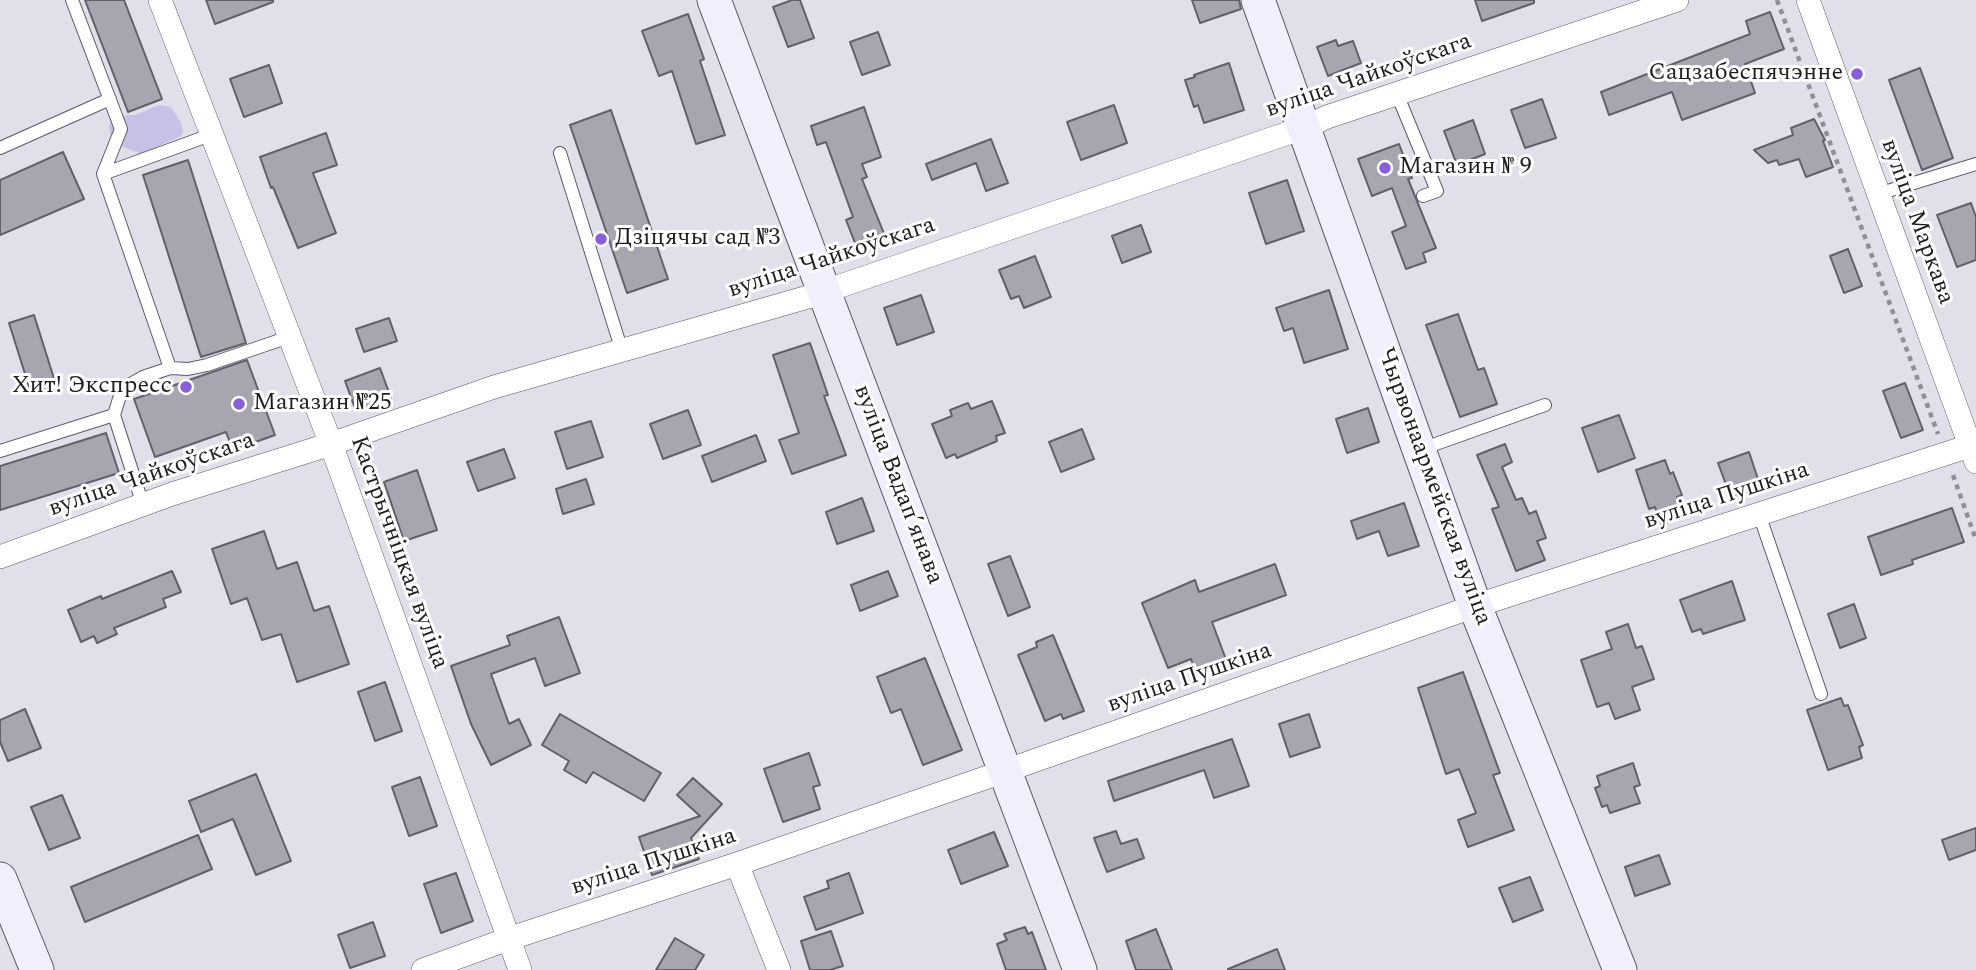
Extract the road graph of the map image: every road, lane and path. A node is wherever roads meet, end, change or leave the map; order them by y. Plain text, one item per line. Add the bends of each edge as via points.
1 (72, 0) edge
2 (160, 0) edge
3 (714, 0) edge
4 (1258, 0) edge
5 (1677, 0) edge
6 (1777, 0) edge
7 (1808, 0) edge
8 (1396, 94) junction
9 (110, 99) junction
10 (1303, 128) junction
11 (213, 134) junction
12 (0, 148) edge
13 (560, 153) dead end
14 (1976, 164) edge
15 (103, 174) junction
16 (1878, 194) junction
17 (1423, 196) dead end
18 (824, 291) junction
19 (289, 337) junction
20 (622, 351) junction
21 (170, 368) junction
22 (1545, 405) dead end
23 (114, 415) junction
24 (331, 444) junction
25 (1419, 450) junction
26 (0, 451) edge
27 (1974, 451) edge
28 (1945, 454) junction
29 (144, 505) junction
30 (1759, 514) junction
31 (1976, 540) edge
32 (0, 557) edge
33 (1475, 606) junction
34 (1821, 694) dead end
35 (1005, 771) junction
36 (737, 864) junction
37 (0, 879) edge
38 (508, 939) junction
39 (37, 970) edge
40 (423, 970) edge
41 (520, 970) edge
42 (779, 970) edge
43 (1080, 970) edge
44 (1620, 970) edge

1 - 9 lane
2 - 11 street, Кастрычніцкая вуліца
3 - 18 main road, вуліца Вадапʼянава
4 - 10 main road, Чырвонаармейская вуліца
5 - 8 street, вуліца Чайкоўскага
6 - 28 path
7 - 16 street, вуліца Маркава
8 - 10 street, вуліца Чайкоўскага
8 - 17 lane via 1437,191
9 - 12 lane
9 - 15 lane via 121,130
10 - 18 street, вуліца Чайкоўскага
10 - 25 main road, Чырвонаармейская вуліца
11 - 15 lane
11 - 19 street, Кастрычніцкая вуліца
13 - 20 lane
14 - 16 lane
15 - 21 lane
16 - 27 street, вуліца Маркава
18 - 20 street, вуліца Чайкоўскага
18 - 35 main road, вуліца Вадапʼянава
19 - 21 lane via 207,365
19 - 24 street, Кастрычніцкая вуліца
20 - 24 street, вуліца Чайкоўскага via 494,387
21 - 23 lane via 122,388
22 - 25 lane
23 - 26 lane
23 - 29 lane
24 - 29 street, вуліца Чайкоўскага
24 - 38 street, Кастрычніцкая вуліца
25 - 33 main road, Чырвонаармейская вуліца
27 - 28 street, вуліца Пушкіна
28 - 30 street, вуліца Пушкіна
28 - 31 path
29 - 32 street, вуліца Чайкоўскага
30 - 33 street, вуліца Пушкіна
30 - 34 lane
33 - 35 street, вуліца Пушкіна
33 - 44 main road, Чырвонаармейская вуліца
35 - 36 street, вуліца Пушкіна
35 - 43 main road, вуліца Вадапʼянава
36 - 38 street, вуліца Пушкіна
36 - 42 street
37 - 39 main road
38 - 40 street, вуліца Пушкіна
38 - 41 street, Кастрычніцкая вуліца

